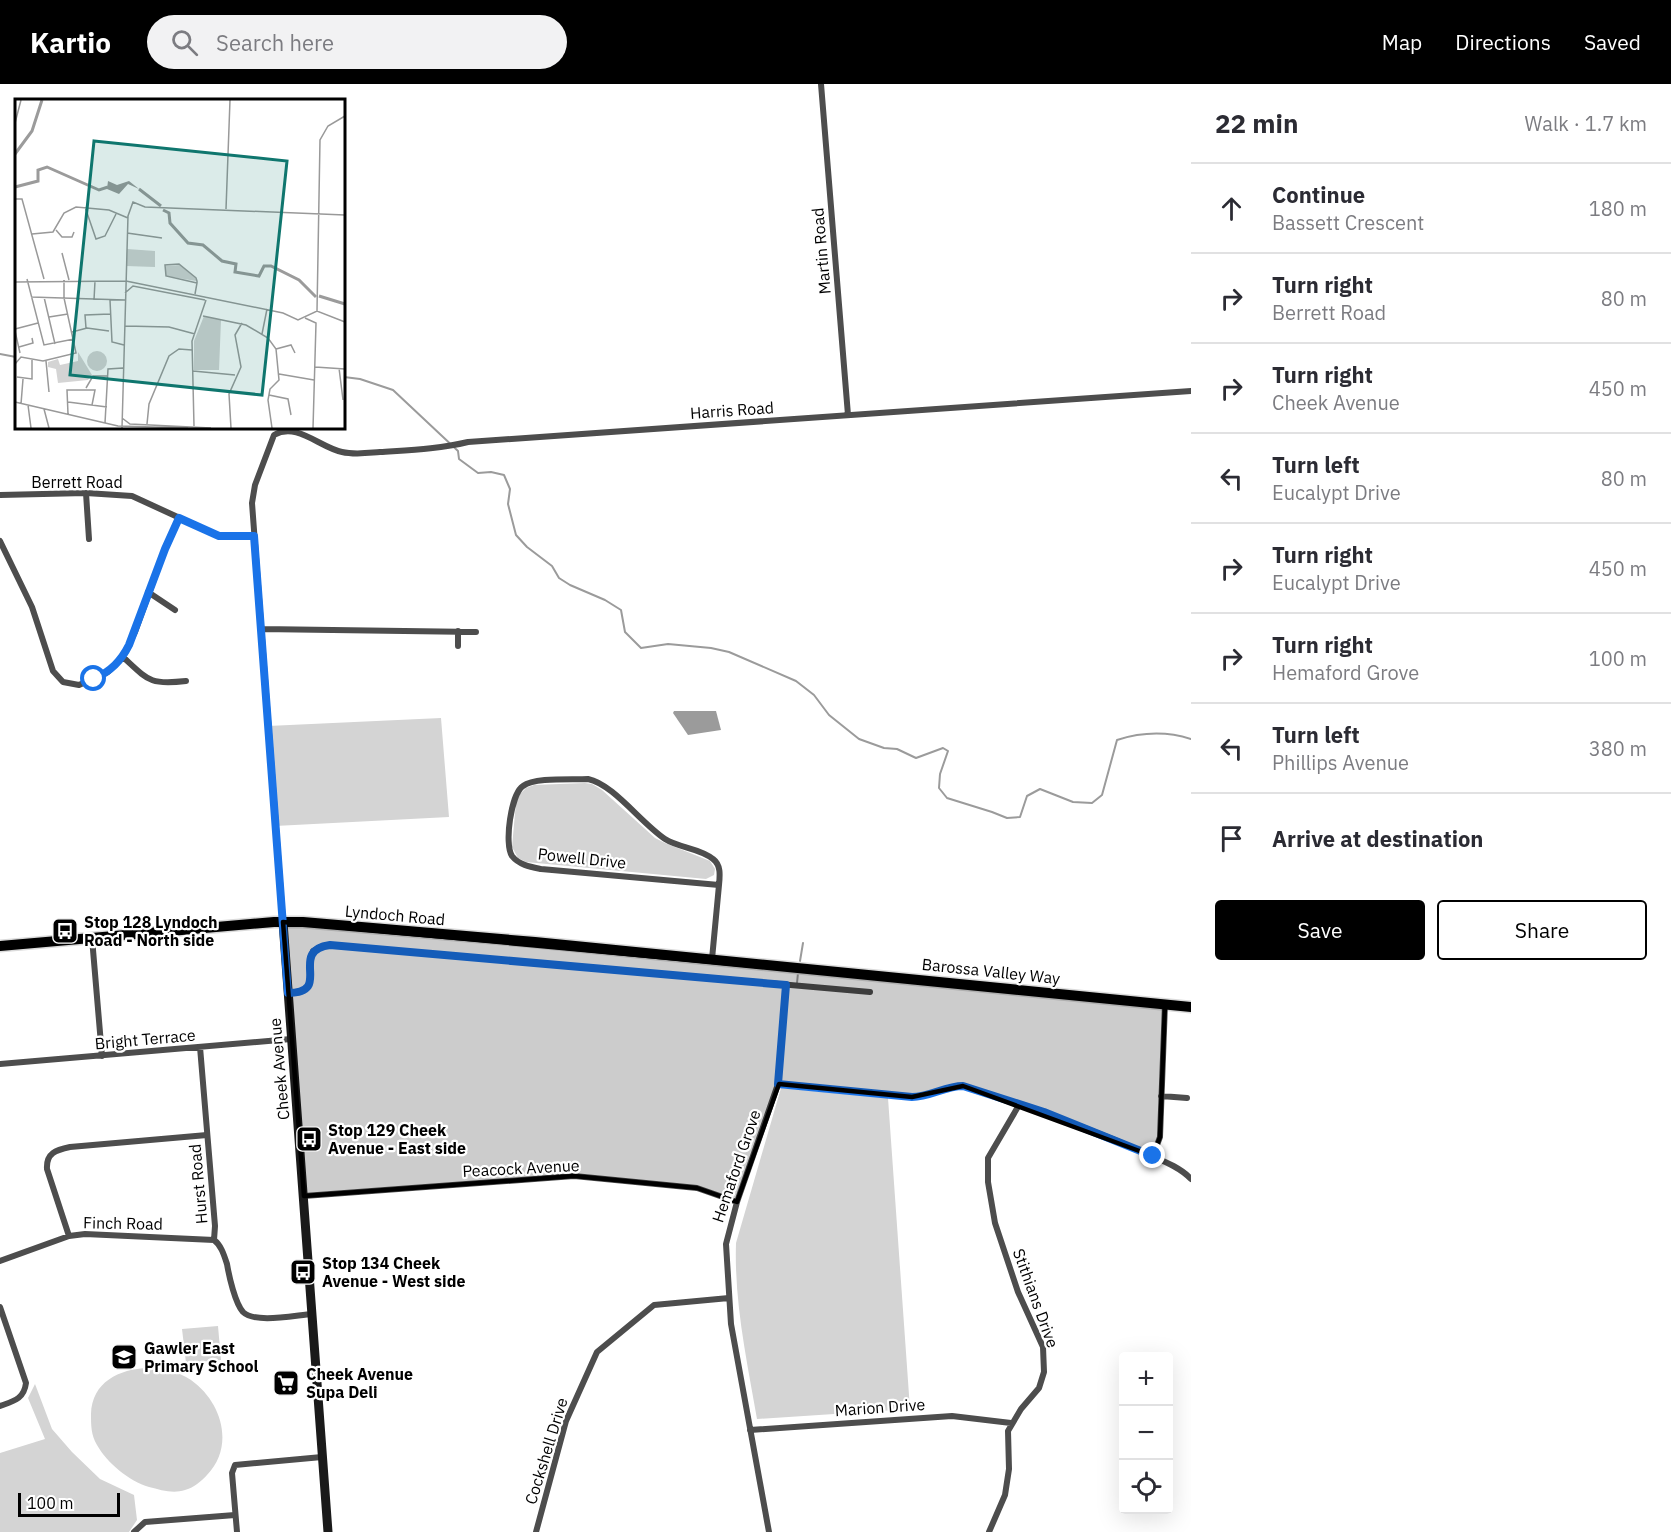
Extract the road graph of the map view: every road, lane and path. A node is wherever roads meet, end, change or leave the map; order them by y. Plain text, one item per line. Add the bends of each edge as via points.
1 (821, 84) edge
2 (1191, 391) edge
3 (848, 416) junction
4 (277, 434) joint
5 (86, 493) junction
6 (0, 495) edge
7 (179, 518) junction
8 (254, 536) junction
9 (89, 539) dead end
10 (0, 541) edge
11 (148, 592) junction
12 (175, 610) dead end
13 (261, 629) junction
14 (458, 631) junction
15 (476, 632) dead end
16 (458, 646) dead end
17 (123, 657) junction
18 (186, 681) dead end
19 (719, 885) junction
20 (283, 922) junction
21 (92, 938) junction
22 (0, 946) edge
23 (712, 959) junction
24 (788, 966) joint
25 (786, 985) junction
26 (870, 992) dead end
27 (288, 993) junction
28 (1164, 1004) junction
29 (1191, 1007) edge
30 (291, 1039) junction
31 (200, 1047) junction
32 (102, 1056) junction
33 (0, 1064) edge
34 (778, 1084) junction
35 (1161, 1096) junction
36 (1187, 1098) dead end
37 (1019, 1105) junction
38 (207, 1135) junction
39 (1153, 1156) junction
40 (1191, 1179) edge
41 (304, 1196) junction
42 (737, 1202) junction
43 (69, 1236) junction
44 (214, 1240) junction
45 (0, 1262) edge
46 (729, 1298) junction
47 (0, 1310) edge
48 (312, 1314) junction
49 (0, 1406) edge
50 (1011, 1423) junction
51 (750, 1430) junction
52 (322, 1458) junction
53 (236, 1515) junction
54 (134, 1532) edge
55 (237, 1532) edge
56 (328, 1532) edge
57 (536, 1532) edge
58 (769, 1532) edge
59 (989, 1532) edge

1 - 3 street, Martin Road
2 - 3 street, Harris Road
3 - 4 street, Harris Road via 491,440 355,454 339,452 296,431
4 - 8 street, Cheek Avenue via 255,485
5 - 6 street, Berrett Road
5 - 7 street, Berrett Road via 132,496
5 - 9 street
7 - 8 street, Berrett Road via 219,536
7 - 11 street
8 - 13 street, Cheek Avenue
10 - 17 street via 32,607 57,677 79,684 108,672
11 - 12 street
11 - 17 street
13 - 14 street
13 - 20 street, Cheek Avenue
14 - 15 street
14 - 16 street
17 - 18 street via 148,680
19 - 19 street, Powell Drive via 718,866 711,857 667,841 596,781 534,782 521,787 514,798 509,848 524,865
19 - 23 street, Powell Drive
20 - 21 main road, Lyndoch Road
20 - 23 main road, Lyndoch Road
20 - 27 street, Cheek Avenue
21 - 22 main road, Lyndoch Road
21 - 32 street
23 - 24 main road, Lyndoch Road
24 - 28 main road, Barossa Valley Way
25 - 26 street
25 - 27 street via 330,945 313,951 306,989
25 - 34 street, Hemaford Grove
27 - 30 street, Cheek Avenue
28 - 29 main road, Barossa Valley Way
28 - 35 street
30 - 31 street, Bright Terrace
30 - 41 street, Cheek Avenue
31 - 32 street, Bright Terrace
31 - 38 street, Hurst Road
32 - 33 street, Bright Terrace
34 - 37 street via 912,1097 963,1086
34 - 42 street, Hemaford Grove
35 - 36 street
35 - 39 street via 1160,1137
37 - 39 street
37 - 50 street, Stithians Drive via 986,1162 995,1222 1018,1292 1043,1347 1043,1379
38 - 43 street via 70,1147 52,1153 47,1169
38 - 44 street, Hurst Road
39 - 40 street
41 - 42 street, Peacock Avenue via 574,1176 697,1188
41 - 48 street, Cheek Avenue
42 - 46 street, Hemaford Grove via 726,1245
43 - 44 street, Finch Road
43 - 45 street, Finch Road
44 - 48 street, Hurst Road via 222,1251 244,1313 259,1318
46 - 51 street, Hemaford Grove
46 - 57 street, Cockshell Drive via 654,1305 597,1352 566,1420
47 - 49 street via 26,1383 20,1398
48 - 52 street, Cheek Avenue
50 - 51 street, Marion Drive via 952,1416
50 - 59 street via 1005,1495
51 - 58 street, Hemaford Grove
52 - 53 street via 236,1465 232,1473
52 - 56 street, Cheek Avenue
53 - 54 street via 145,1522
53 - 55 street

